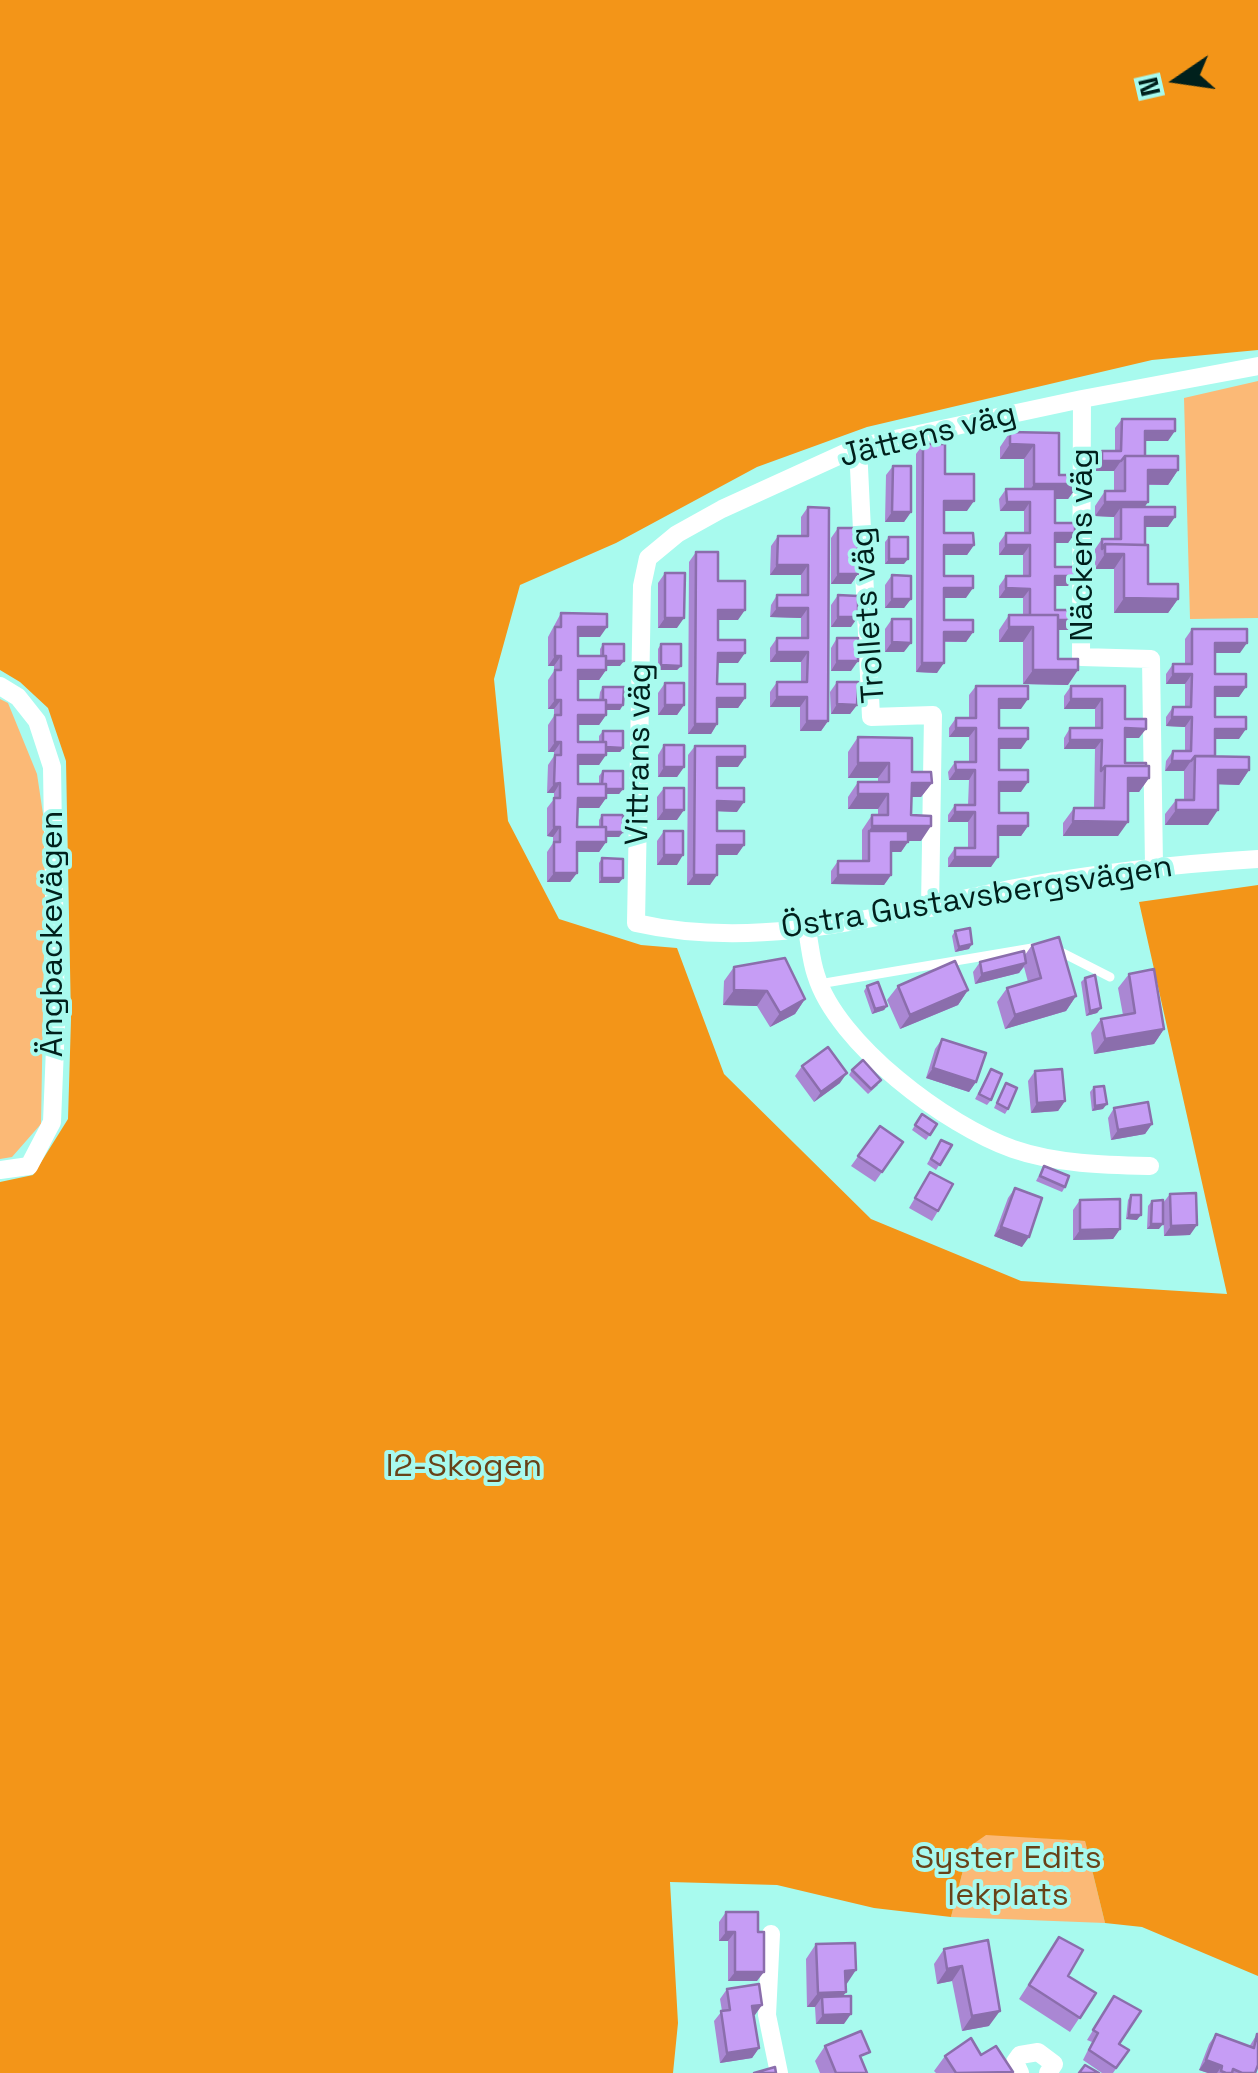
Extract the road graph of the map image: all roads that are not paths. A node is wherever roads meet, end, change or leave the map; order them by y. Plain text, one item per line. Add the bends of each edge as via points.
1 (1258, 366) edge
2 (1082, 399) junction
3 (858, 447) junction
4 (642, 586) joint
5 (0, 686) edge
6 (1258, 859) edge
7 (1154, 866) junction
8 (930, 908) junction
9 (636, 923) joint
10 (807, 930) junction
11 (1110, 977) dead end
12 (819, 984) junction
13 (1150, 1166) dead end
14 (0, 1170) edge
15 (772, 1934) dead end
16 (779, 2073) edge
17 (1020, 2073) edge
18 (1048, 2073) edge

1 - 2 street, Jättens väg
2 - 3 street, Jättens väg
2 - 7 street, Näckens väg via 1081,657 1151,658
3 - 4 street, Jättens väg via 677,534 648,558
3 - 8 street, Trollets väg via 871,716 932,716
4 - 9 street, Vittrans väg
5 - 14 street, Ängbackevägen via 18,696 36,721 52,767 56,1005 52,1122 28,1166
6 - 7 street, Östra Gustavsbergsvägen
7 - 8 street, Östra Gustavsbergsvägen
8 - 10 street, Östra Gustavsbergsvägen
9 - 10 street, Östra Gustavsbergsvägen via 672,931
10 - 12 street
11 - 12 lane, Östra Gustavsbergsvägen via 1047,946
12 - 13 street via 872,1057 910,1092 964,1126 1014,1149
15 - 16 street via 767,2015
17 - 18 street via 1020,2055 1038,2052 1054,2064

